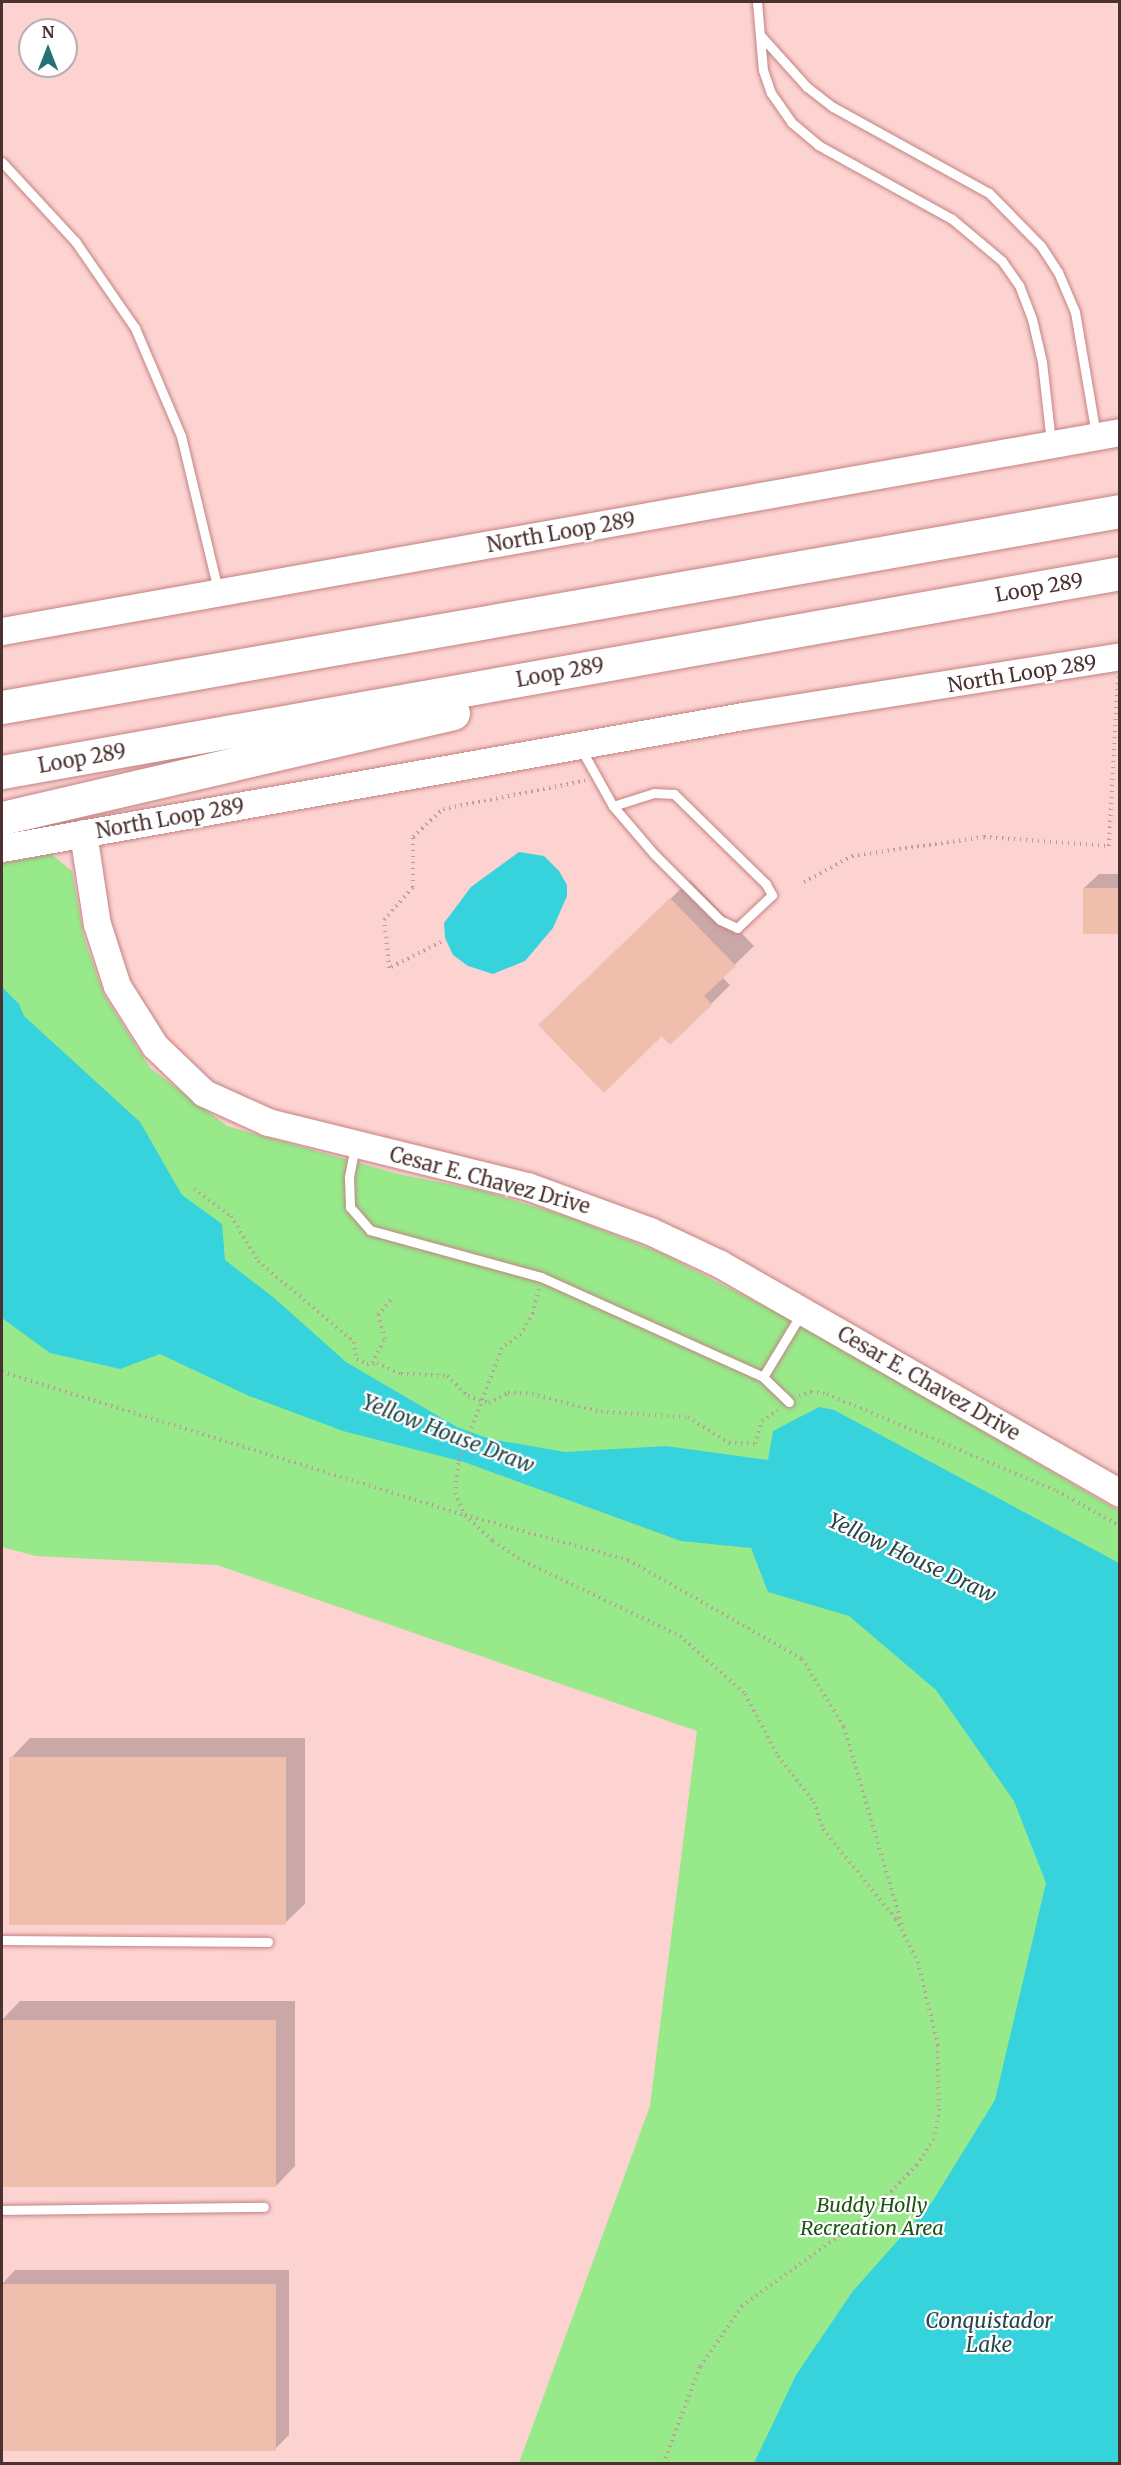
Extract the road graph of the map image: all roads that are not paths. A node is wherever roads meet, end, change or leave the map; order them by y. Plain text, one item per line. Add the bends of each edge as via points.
1 (757, 2) edge
2 (761, 36) junction
3 (2, 162) edge
4 (1108, 433) edge
5 (1051, 443) junction
6 (1119, 490) edge
7 (1119, 511) edge
8 (797, 565) junction
9 (1119, 573) edge
10 (1119, 591) edge
11 (219, 595) junction
12 (973, 599) junction
13 (2, 631) edge
14 (654, 656) junction
15 (1119, 656) edge
16 (2, 707) edge
17 (579, 745) junction
18 (2, 772) edge
19 (613, 806) junction
20 (2, 818) edge
21 (82, 833) junction
22 (2, 848) edge
23 (356, 1144) junction
24 (803, 1311) junction
25 (763, 1377) junction
26 (789, 1402) road end
27 (1119, 1493) edge
28 (2, 1940) edge
29 (268, 1941) dead end
30 (264, 2206) dead end
31 (2, 2210) edge

1 - 2 lane
2 - 4 lane via 807,87 833,107 989,193 1041,246 1058,272 1075,312
2 - 5 lane via 763,70 771,93 791,122 818,145 952,219 1002,261 1019,285 1032,319 1042,362
3 - 11 lane via 75,241 135,328 181,436
4 - 5 main road, North Loop 289
5 - 11 main road, North Loop 289
6 - 8 highway
7 - 8 highway
8 - 16 highway
9 - 12 highway, Loop 289
10 - 12 highway via 1052,601
11 - 13 main road, North Loop 289
12 - 14 highway, Loop 289
14 - 18 highway, Loop 289
14 - 20 highway via 590,686 320,742
15 - 17 main road, North Loop 289
17 - 19 lane
17 - 21 main road, North Loop 289
19 - 19 lane via 720,920 737,928 772,895 766,884 674,794 654,793
21 - 22 main road, North Loop 289
21 - 23 main road, Cesar E. Chavez Drive via 104,956 133,1017 155,1046 204,1093 234,1109 268,1122
23 - 24 main road, Cesar E. Chavez Drive via 588,1205 720,1264
23 - 25 lane via 349,1177 350,1207 370,1230 541,1276
24 - 25 lane
24 - 27 main road, Cesar E. Chavez Drive
25 - 26 lane
28 - 29 lane
30 - 31 lane

